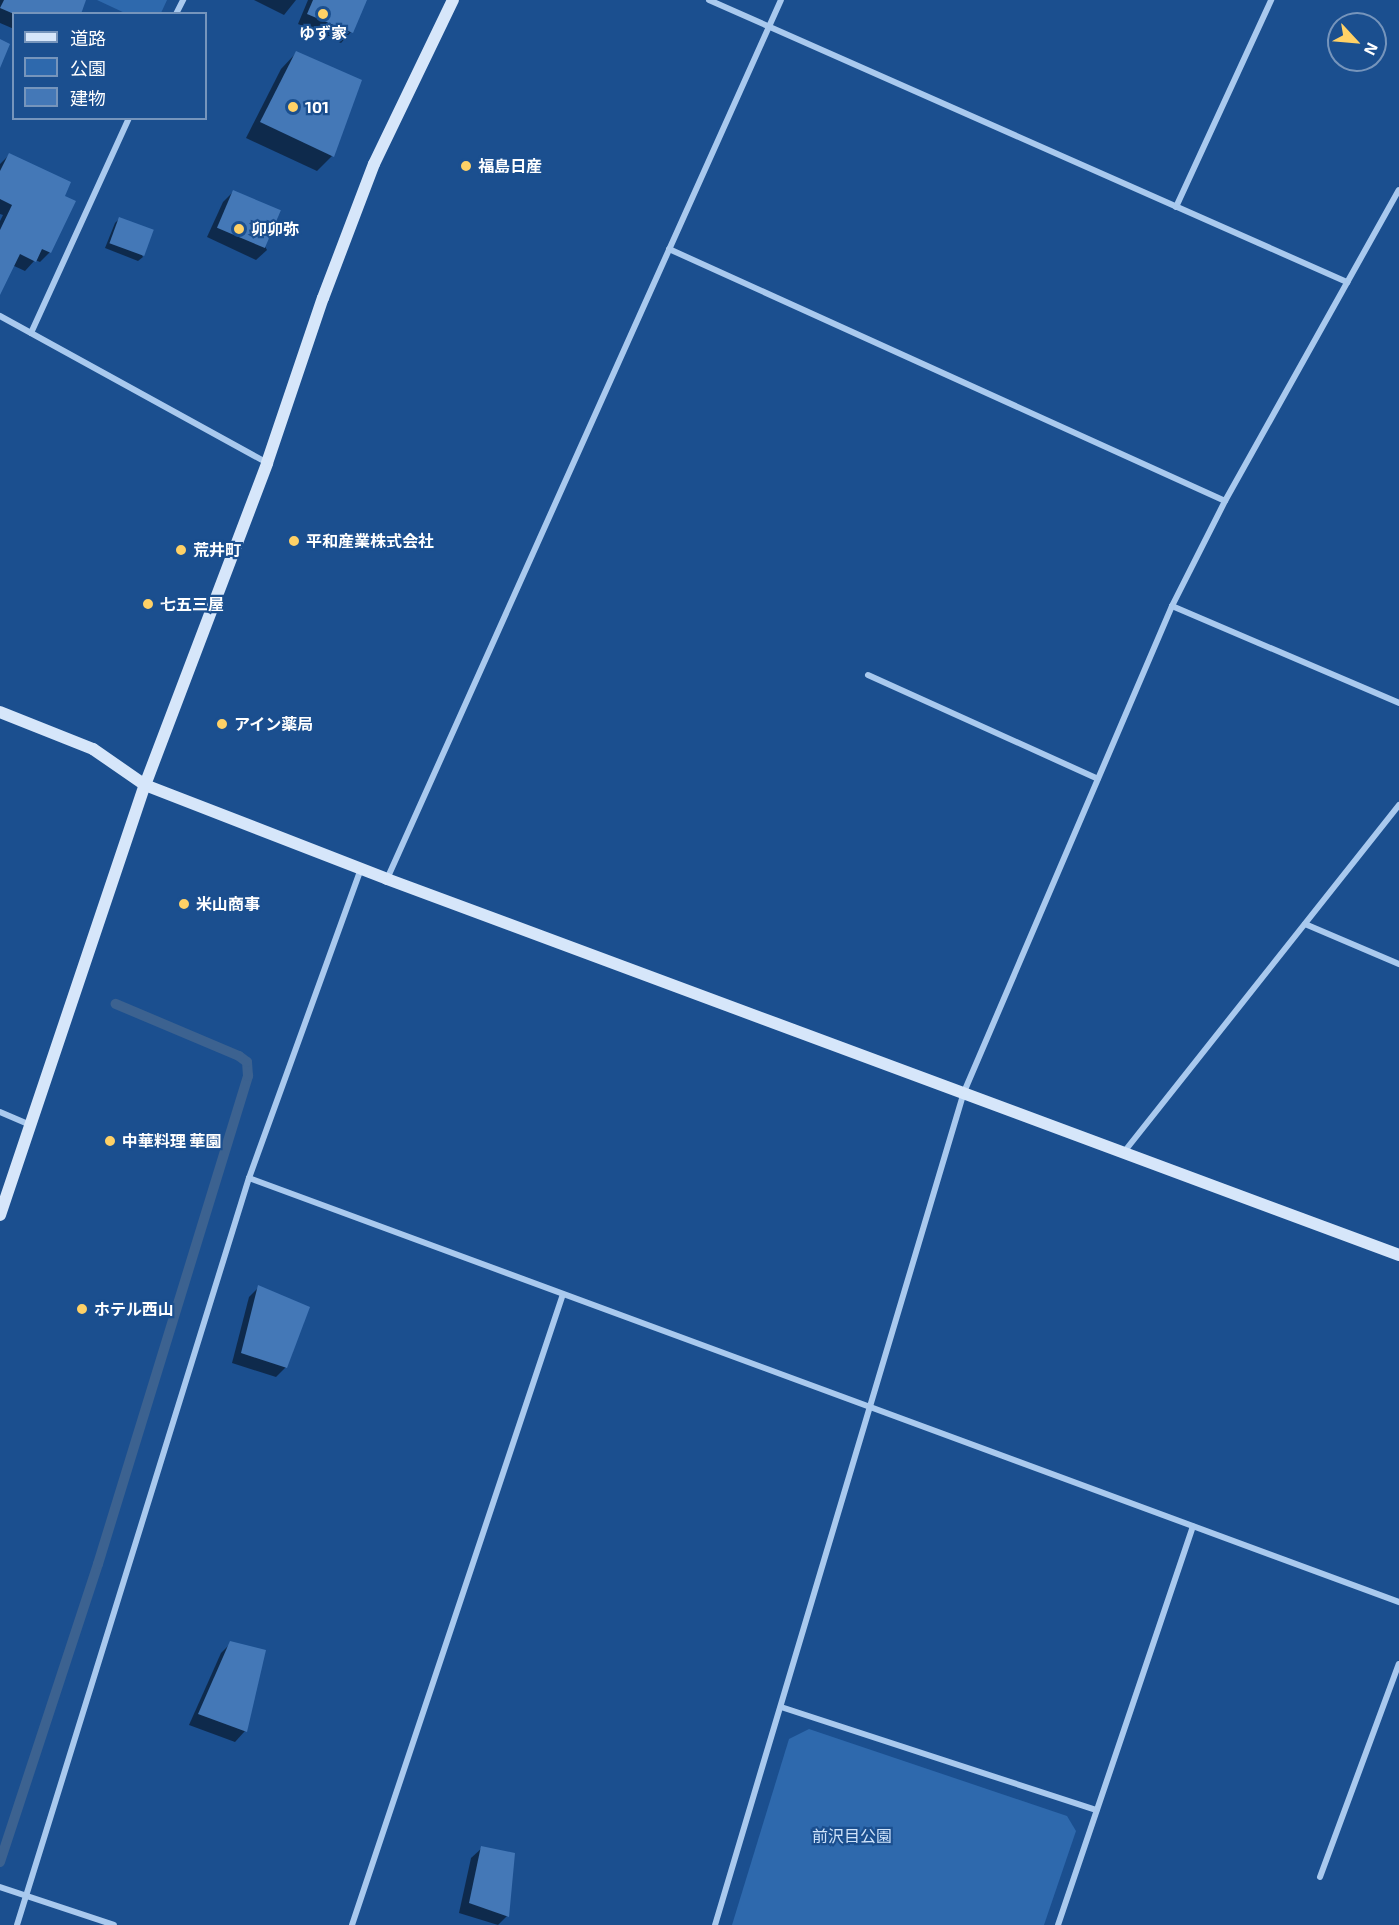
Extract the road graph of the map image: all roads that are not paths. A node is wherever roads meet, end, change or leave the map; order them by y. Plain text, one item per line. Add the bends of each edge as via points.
1 (453, 0) edge
2 (709, 0) edge
3 (781, 0) edge
4 (1271, 0) edge
5 (769, 27) junction
6 (128, 120) edge
7 (1399, 190) edge
8 (1176, 207) junction
9 (669, 249) junction
10 (1347, 282) junction
11 (0, 316) edge
12 (31, 333) junction
13 (267, 463) junction
14 (1225, 501) junction
15 (1172, 606) junction
16 (868, 675) dead end
17 (1399, 704) edge
18 (0, 712) edge
19 (1098, 779) junction
20 (146, 785) junction
21 (1399, 805) edge
22 (362, 869) junction
23 (387, 879) junction
24 (1305, 924) junction
25 (1399, 964) edge
26 (964, 1092) junction
27 (0, 1112) edge
28 (30, 1125) junction
29 (1124, 1152) junction
30 (249, 1178) junction
31 (0, 1215) edge
32 (1399, 1255) edge
33 (563, 1294) junction
34 (872, 1408) junction
35 (1193, 1526) junction
36 (1399, 1602) edge
37 (1399, 1664) edge
38 (781, 1707) junction
39 (1097, 1810) junction
40 (1320, 1877) dead end
41 (0, 1887) edge
42 (26, 1897) junction
43 (17, 1925) edge
44 (114, 1925) edge
45 (352, 1925) edge
46 (715, 1925) edge
47 (1058, 1925) edge

1 - 13 street via 375,164 323,298
2 - 5 street
3 - 5 street
4 - 8 street
5 - 8 street
5 - 9 street
6 - 12 street
7 - 10 street
8 - 10 street
9 - 14 street
9 - 23 street
10 - 14 street
11 - 12 street
12 - 13 street
13 - 20 street
14 - 15 street
15 - 17 street
15 - 19 street
16 - 19 street
18 - 20 street via 93,749
19 - 26 street
20 - 22 street
20 - 28 street
21 - 24 street
22 - 23 street
22 - 30 street
23 - 26 street
24 - 25 street
24 - 29 street
26 - 29 street
26 - 34 street
27 - 28 street
28 - 31 street
29 - 32 street
30 - 33 street
30 - 42 street
33 - 34 street
33 - 45 street
34 - 35 street
34 - 38 street
35 - 36 street
35 - 39 street
37 - 40 street
38 - 39 street
38 - 46 street
39 - 47 street
41 - 42 street
42 - 43 street
42 - 44 street

